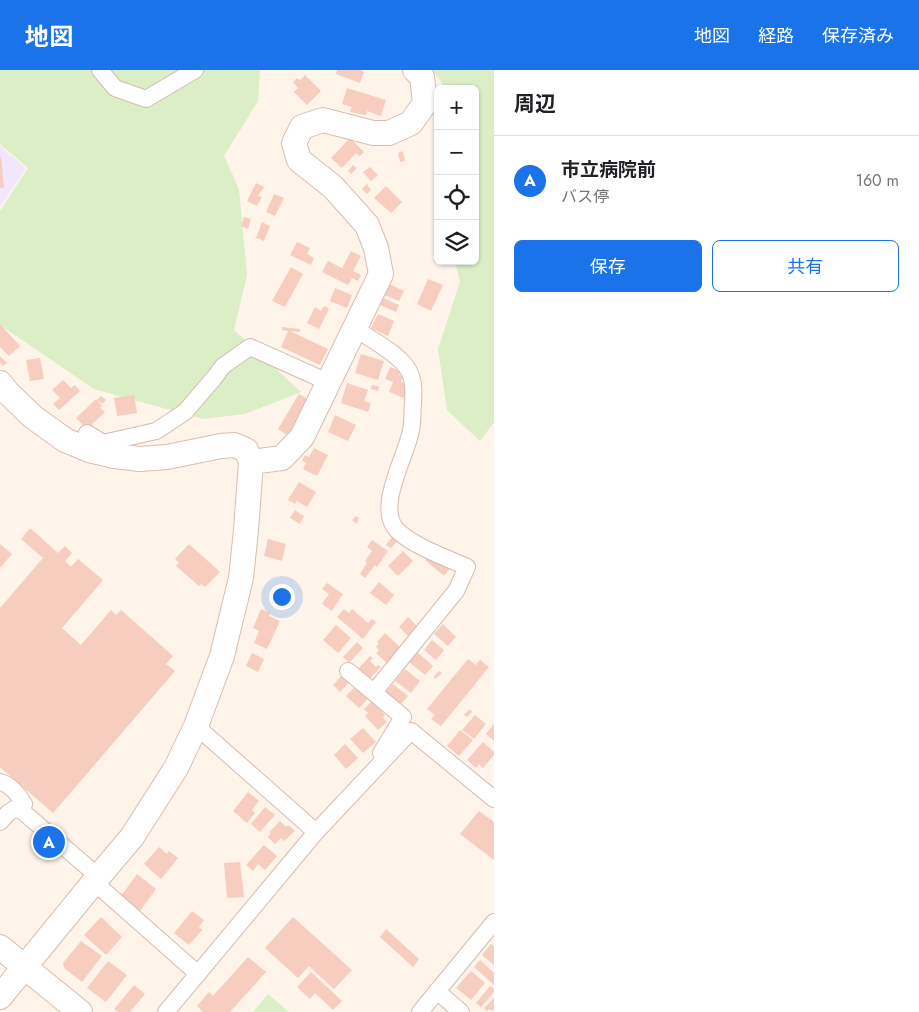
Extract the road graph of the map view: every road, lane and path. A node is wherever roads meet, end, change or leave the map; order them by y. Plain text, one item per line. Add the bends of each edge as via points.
1 (100, 70) edge
2 (195, 70) edge
3 (415, 70) edge
4 (354, 328) junction
5 (328, 382) junction
6 (0, 383) edge
7 (87, 433) dead end
8 (251, 462) junction
9 (348, 671) dead end
10 (374, 692) junction
11 (196, 726) junction
12 (0, 782) edge
13 (363, 782) junction
14 (494, 799) edge
15 (22, 811) junction
16 (0, 822) edge
17 (316, 832) junction
18 (96, 879) junction
19 (494, 922) edge
20 (0, 947) edge
21 (25, 967) junction
22 (198, 974) junction
23 (437, 992) junction
24 (0, 997) edge
25 (80, 1012) edge
26 (166, 1012) edge
27 (420, 1012) edge
28 (461, 1012) edge

1 - 2 street via 115,88 146,99
3 - 4 street via 422,78 425,103 411,123 389,134 323,120 302,127 294,143 299,160 333,187 367,225 376,248 381,274
4 - 5 street
4 - 10 street via 394,355 412,375 411,430 390,494 390,515 395,528 416,544 466,567 456,592
5 - 7 street via 250,347 223,366 185,412 156,431 103,443
5 - 8 street via 294,447 282,458
6 - 8 street via 33,417 65,440 89,450 140,459 234,445 246,450
8 - 11 street via 241,578 222,656
9 - 10 street
10 - 13 street via 404,717
11 - 17 street
11 - 18 street via 176,768 132,837
12 - 15 street via 20,797 24,804
13 - 14 street via 411,732
13 - 17 street
15 - 16 street via 14,809
15 - 18 street
17 - 22 street
18 - 21 street
18 - 22 street
19 - 23 street
20 - 21 street
21 - 24 street
21 - 25 street
22 - 26 street
23 - 27 street
23 - 28 street

